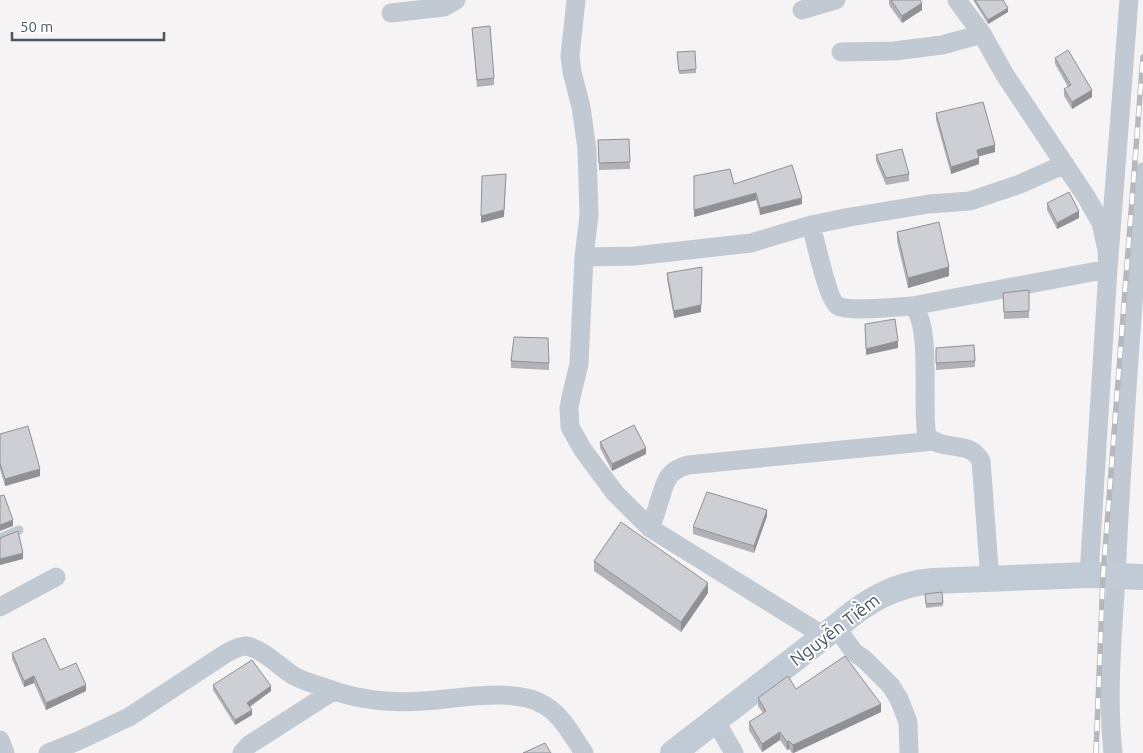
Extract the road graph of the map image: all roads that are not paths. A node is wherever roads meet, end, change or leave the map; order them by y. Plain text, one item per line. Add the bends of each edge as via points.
1 (456, 0) edge
2 (576, 0) edge
3 (836, 0) edge
4 (957, 0) edge
5 (1129, 0) edge
6 (802, 10) dead end
7 (390, 13) dead end
8 (982, 34) junction
9 (841, 52) dead end
10 (1065, 164) junction
11 (1143, 172) edge
12 (811, 225) junction
13 (584, 257) junction
14 (1108, 269) junction
15 (912, 306) junction
16 (934, 441) junction
17 (650, 528) junction
18 (19, 530) edge
19 (0, 538) edge
20 (1089, 575) junction
21 (56, 577) dead end
22 (1116, 577) junction
23 (1143, 577) edge
24 (990, 580) junction
25 (0, 607) edge
26 (830, 632) junction
27 (333, 691) junction
28 (715, 720) junction
29 (0, 740) edge
30 (5, 753) edge
31 (48, 753) edge
32 (242, 753) edge
33 (584, 753) edge
34 (674, 753) edge
35 (734, 753) edge
36 (910, 753) edge
37 (1113, 753) edge

1 - 7 street via 444,7
2 - 13 street via 570,56 588,149 589,215
3 - 6 street
4 - 8 street
5 - 14 street
8 - 9 street via 942,45 894,51
8 - 10 street via 1005,76
10 - 12 street via 970,201 899,209
10 - 14 street via 1101,223
11 - 22 street via 1124,416
12 - 13 street via 751,243 636,256
12 - 15 street via 828,288 837,306
13 - 17 street via 580,364 571,397 570,427 615,493
14 - 15 street
14 - 20 street
15 - 16 street via 922,331 926,367 925,428 927,437
16 - 17 street via 681,467 668,477
16 - 24 street via 971,450 981,462
17 - 26 street
18 - 19 lane
20 - 22 street, Nguyễn Tiềm
20 - 24 street, Nguyễn Tiềm
21 - 25 street
22 - 23 street, Nguyễn Tiềm
22 - 37 street via 1111,677
24 - 26 street, Nguyễn Tiềm via 933,580 894,589 855,610
26 - 28 street, Nguyễn Tiềm
26 - 36 street via 865,660 900,699 908,722
27 - 31 street via 295,676 253,648 239,647 129,717
27 - 32 street via 249,745
27 - 33 street via 398,701 508,695 529,698 546,706 562,720
28 - 34 street, Nguyễn Tiềm
28 - 35 street
29 - 30 street

